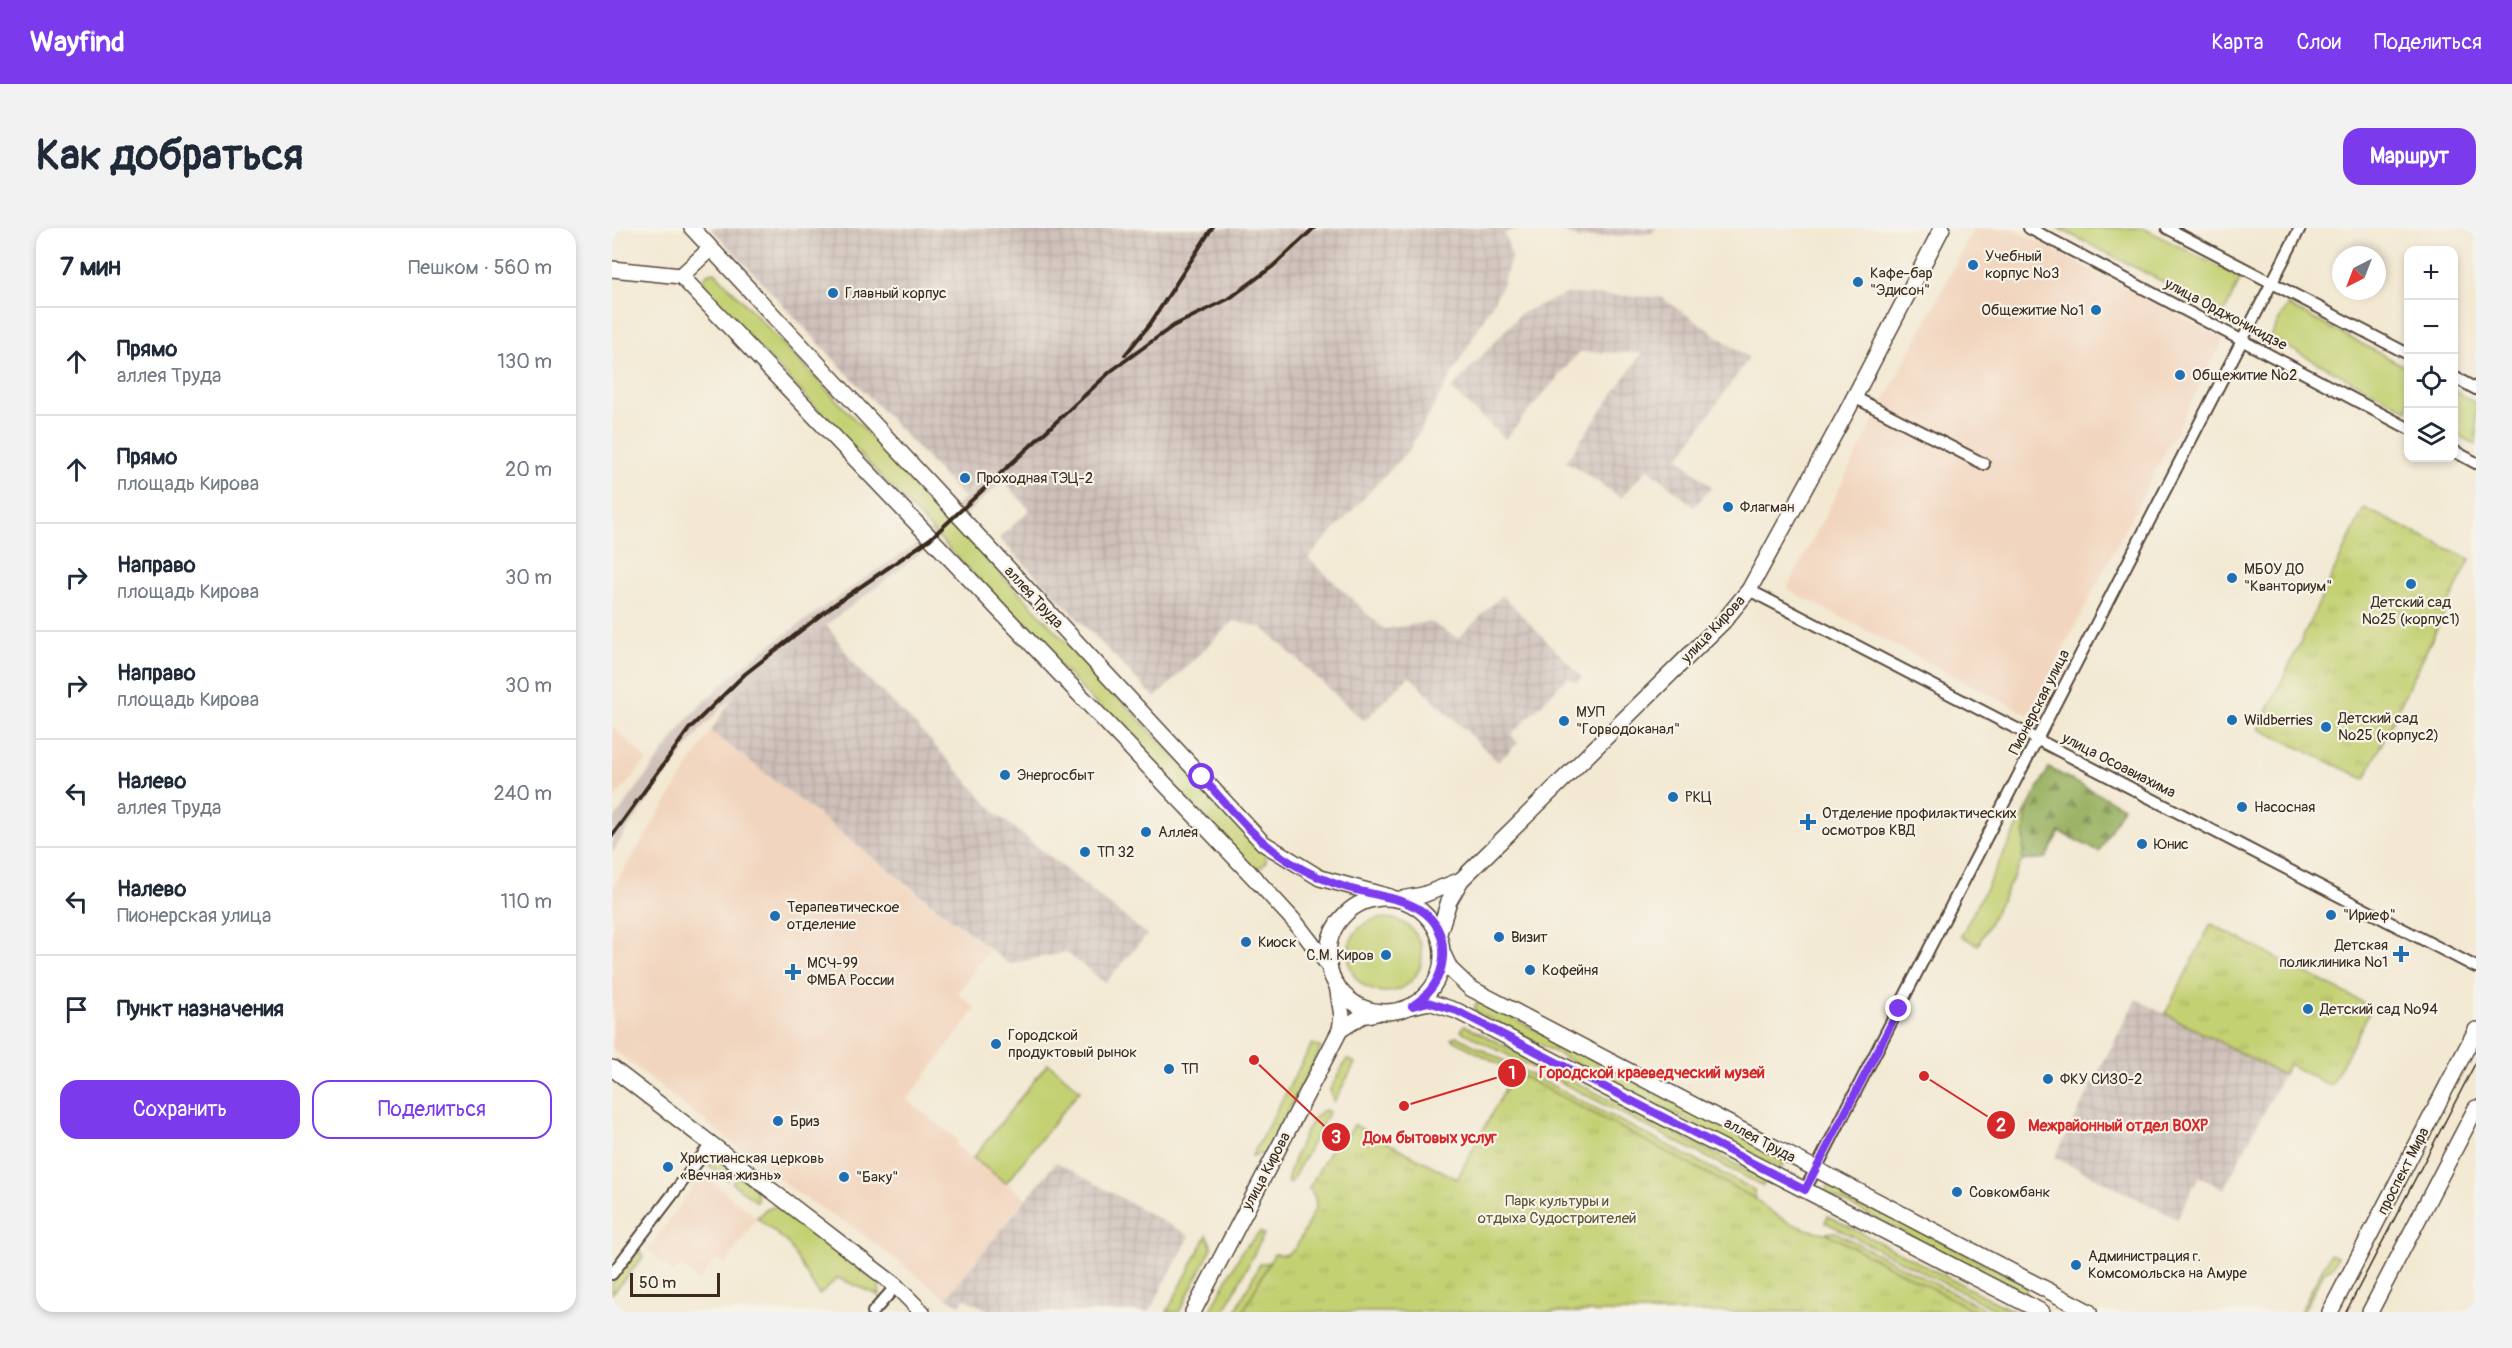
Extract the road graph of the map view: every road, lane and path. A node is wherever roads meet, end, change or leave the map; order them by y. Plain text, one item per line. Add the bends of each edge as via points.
1 (692, 228) edge
2 (1942, 228) edge
3 (2029, 228) edge
4 (2167, 228) edge
5 (2300, 228) edge
6 (710, 249) junction
7 (612, 269) edge
8 (681, 276) junction
9 (2272, 283) junction
10 (2242, 340) junction
11 (2404, 351) edge
12 (2458, 379) edge
13 (2476, 389) edge
14 (1854, 397) junction
15 (2404, 425) edge
16 (2458, 453) edge
17 (2476, 463) edge
18 (1984, 464) dead end
19 (1749, 590) junction
20 (2037, 740) junction
21 (1461, 880) junction
22 (1395, 898) junction
23 (1439, 933) junction
24 (1443, 954) junction
25 (1329, 966) junction
26 (2476, 967) edge
27 (1337, 985) junction
28 (1412, 1006) junction
29 (1381, 1012) junction
30 (1340, 1030) junction
31 (2476, 1030) edge
32 (612, 1068) edge
33 (2476, 1108) edge
34 (711, 1144) junction
35 (1816, 1169) junction
36 (1805, 1190) junction
37 (612, 1274) edge
38 (896, 1286) junction
39 (2080, 1310) edge
40 (873, 1312) edge
41 (922, 1312) edge
42 (1193, 1312) edge
43 (2042, 1312) edge
44 (2330, 1312) edge
45 (2370, 1312) edge

1 - 6 main road, аллея Труда
2 - 14 main road, улица Кирова
3 - 10 street, улица Орджоникидзе
4 - 9 street
5 - 9 street, Пионерская улица
6 - 8 main road
6 - 22 main road, аллея Труда via 1263,843 1320,878
7 - 8 main road
8 - 25 main road via 1262,886
9 - 10 street, Пионерская улица
9 - 11 street
10 - 15 street, улица Орджоникидзе
10 - 20 street, Пионерская улица
12 - 13 street
14 - 18 street
14 - 19 main road, улица Кирова
16 - 17 street
19 - 20 street, улица Осоавиахима
19 - 21 main road, улица Кирова via 1723,622
20 - 26 street, улица Осоавиахима
20 - 35 street, Пионерская улица
21 - 22 main road, улица Кирова via 1423,895
21 - 23 main road, улица Кирова via 1449,901
22 - 23 main road via 1427,916
22 - 25 main road via 1359,904 1342,916 1332,934
23 - 24 main road
24 - 28 main road via 1435,984
24 - 35 main road, аллея Труда via 1449,969 1470,988
25 - 27 main road
27 - 29 main road via 1351,1001
27 - 30 main road, улица Кирова
28 - 29 main road
28 - 36 main road, аллея Труда via 1428,1002 1457,1011
29 - 30 main road via 1362,1016
30 - 42 main road, улица Кирова
31 - 44 main road, проспект Мира
32 - 34 main road
33 - 45 main road
34 - 37 street
34 - 38 main road
35 - 36 street, Пионерская улица
35 - 39 main road, аллея Труда
36 - 43 main road, аллея Труда
38 - 40 street
38 - 41 main road

